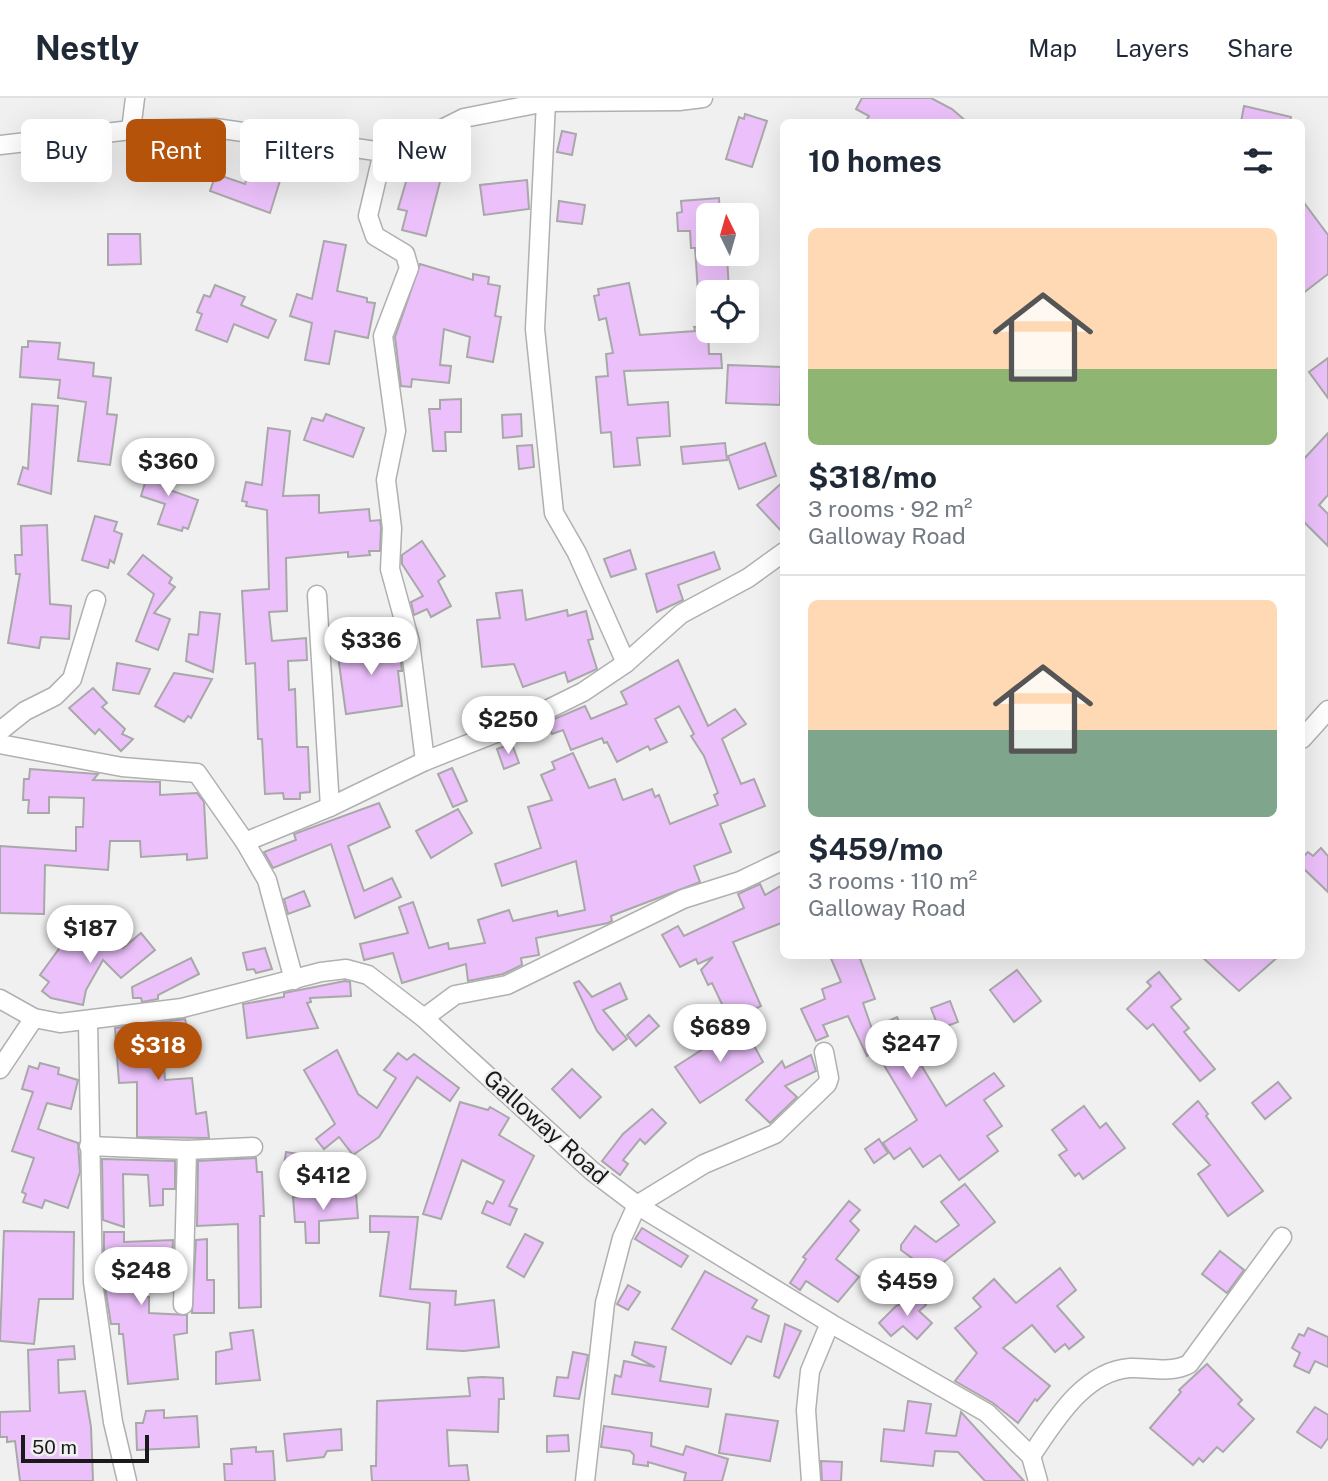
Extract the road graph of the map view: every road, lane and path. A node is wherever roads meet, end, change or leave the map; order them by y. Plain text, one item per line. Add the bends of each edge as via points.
1 (135, 98) edge
2 (703, 98) edge
3 (546, 102) junction
4 (132, 119) edge
5 (462, 119) edge
6 (226, 130) edge
7 (126, 131) edge
8 (0, 145) edge
9 (373, 151) edge
10 (376, 182) edge
11 (780, 555) edge
12 (317, 595) dead end
13 (96, 600) dead end
14 (626, 663) junction
15 (1328, 710) edge
16 (0, 731) edge
17 (1305, 735) edge
18 (0, 744) edge
19 (425, 761) junction
20 (330, 807) junction
21 (245, 842) junction
22 (780, 862) edge
23 (294, 980) junction
24 (0, 999) edge
25 (34, 1018) junction
26 (424, 1018) junction
27 (88, 1021) junction
28 (824, 1052) dead end
29 (0, 1069) edge
30 (89, 1146) junction
31 (253, 1147) dead end
32 (187, 1150) junction
33 (637, 1205) junction
34 (1282, 1237) dead end
35 (183, 1305) dead end
36 (830, 1323) junction
37 (1031, 1457) junction
38 (127, 1481) edge
39 (585, 1481) edge
40 (811, 1481) edge
41 (1038, 1481) edge

1 - 4 street
2 - 3 street
3 - 5 street
3 - 14 street via 536,329 554,513
6 - 9 street
7 - 8 street
10 - 19 street via 368,216 375,236 405,254 409,268 383,336 396,431 386,480 392,528 390,569 410,642
11 - 14 street via 681,614
12 - 20 street
13 - 16 street via 72,679 55,696
14 - 19 street via 583,692 514,726
15 - 17 street
18 - 21 street via 122,767 197,774
19 - 20 street
20 - 21 street
21 - 23 street via 267,880
22 - 26 street via 740,881 683,899 507,985 455,995
23 - 26 street, Galloway Road via 346,969 368,975
23 - 27 street, Galloway Road via 182,1008
24 - 25 street, Galloway Road
25 - 27 street, Galloway Road via 60,1023
25 - 29 street
26 - 33 street, Galloway Road via 592,1171
27 - 30 street
28 - 33 street via 827,1084 775,1134 704,1164
30 - 32 street
30 - 38 street via 93,1282 113,1422
31 - 32 street
32 - 35 street
33 - 36 street, Galloway Road
33 - 39 street via 622,1238 605,1304
34 - 37 street via 1189,1364 1164,1371 1112,1371 1082,1390
36 - 37 street, Galloway Road via 987,1413
36 - 40 street via 810,1371 806,1410
37 - 41 street, Galloway Road

